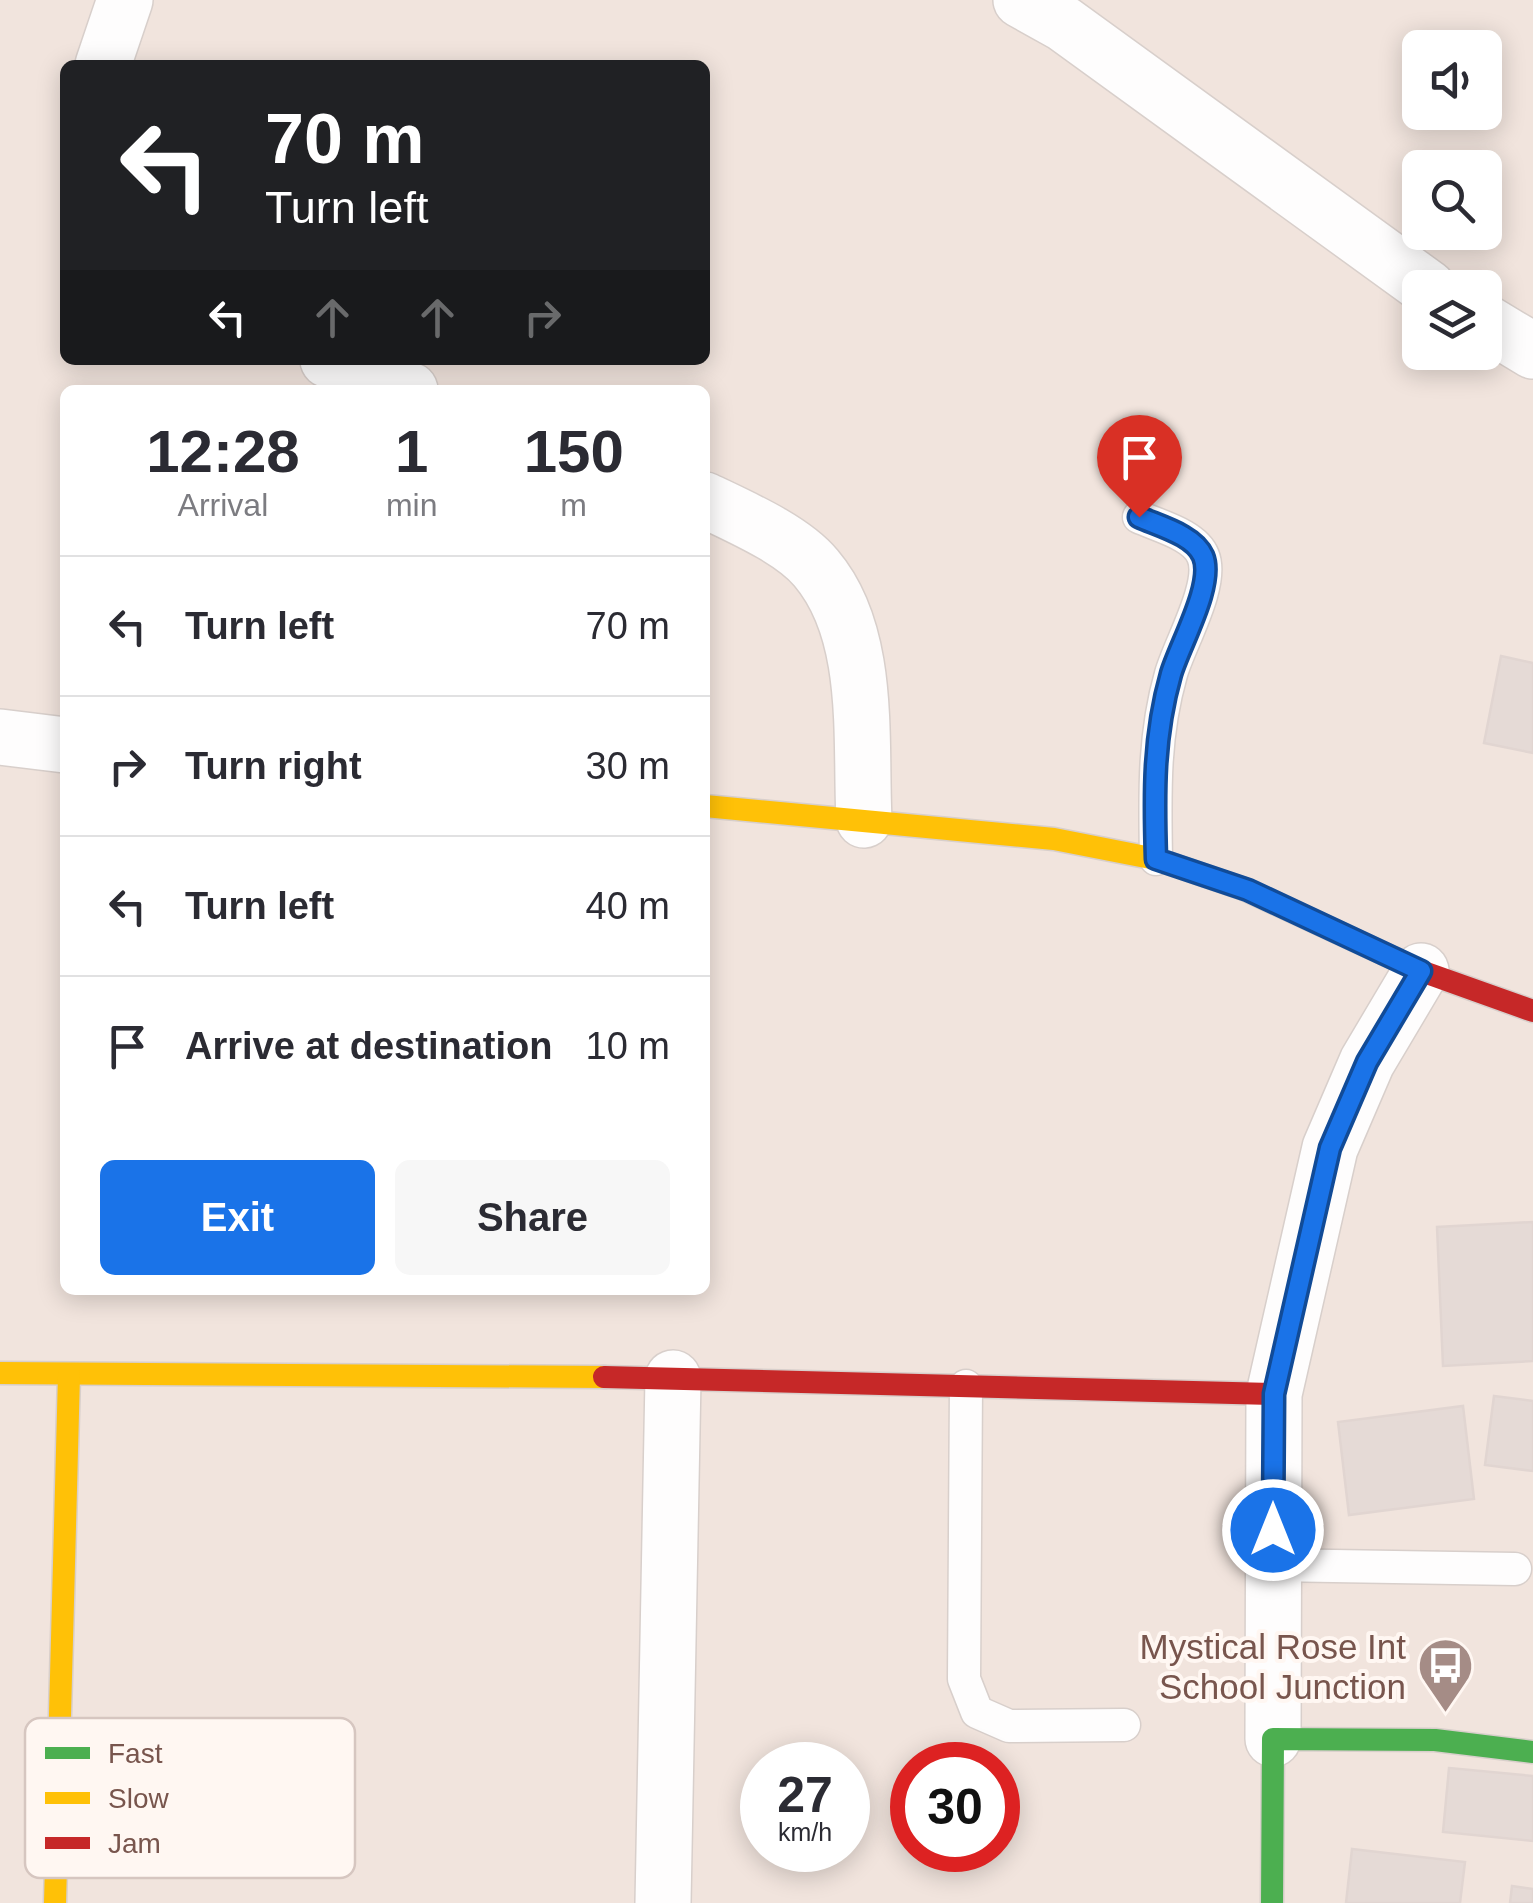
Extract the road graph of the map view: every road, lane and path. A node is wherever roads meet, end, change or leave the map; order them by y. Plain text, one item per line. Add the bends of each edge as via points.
1 (125, 0) edge
2 (1020, 0) edge
3 (105, 60) edge
4 (1403, 270) edge
5 (1502, 332) edge
6 (1533, 351) edge
7 (342, 365) edge
8 (396, 385) edge
9 (710, 502) edge
10 (1139, 517) dead end
11 (0, 737) edge
12 (60, 743) edge
13 (710, 806) edge
14 (864, 820) junction
15 (1156, 859) junction
16 (1421, 971) junction
17 (1533, 1011) edge
18 (0, 1373) edge
19 (69, 1375) junction
20 (673, 1378) junction
21 (966, 1386) junction
22 (1274, 1394) junction
23 (1273, 1565) junction
24 (1515, 1568) dead end
25 (61, 1718) edge
26 (1124, 1725) dead end
27 (1273, 1739) junction
28 (1533, 1752) edge
29 (57, 1878) edge
30 (56, 1903) edge
31 (662, 1903) edge
32 (1272, 1903) edge

1 - 3 street
2 - 4 street via 1064,24
5 - 6 street
7 - 8 street
9 - 14 street via 764,528 816,566 840,608 856,657
10 - 15 lane via 1196,544 1206,560 1171,675 1154,764
11 - 12 street
13 - 14 street
14 - 15 street via 1054,839
15 - 16 street via 1248,890
16 - 17 street
16 - 22 street via 1367,1062 1330,1148
18 - 19 street
19 - 20 street
19 - 25 street
20 - 21 street
20 - 31 street
21 - 22 street
21 - 26 lane via 964,1679 977,1712 1009,1726
22 - 23 street
23 - 24 lane
23 - 27 street
27 - 28 street via 1398,1736
27 - 32 street
29 - 30 street

